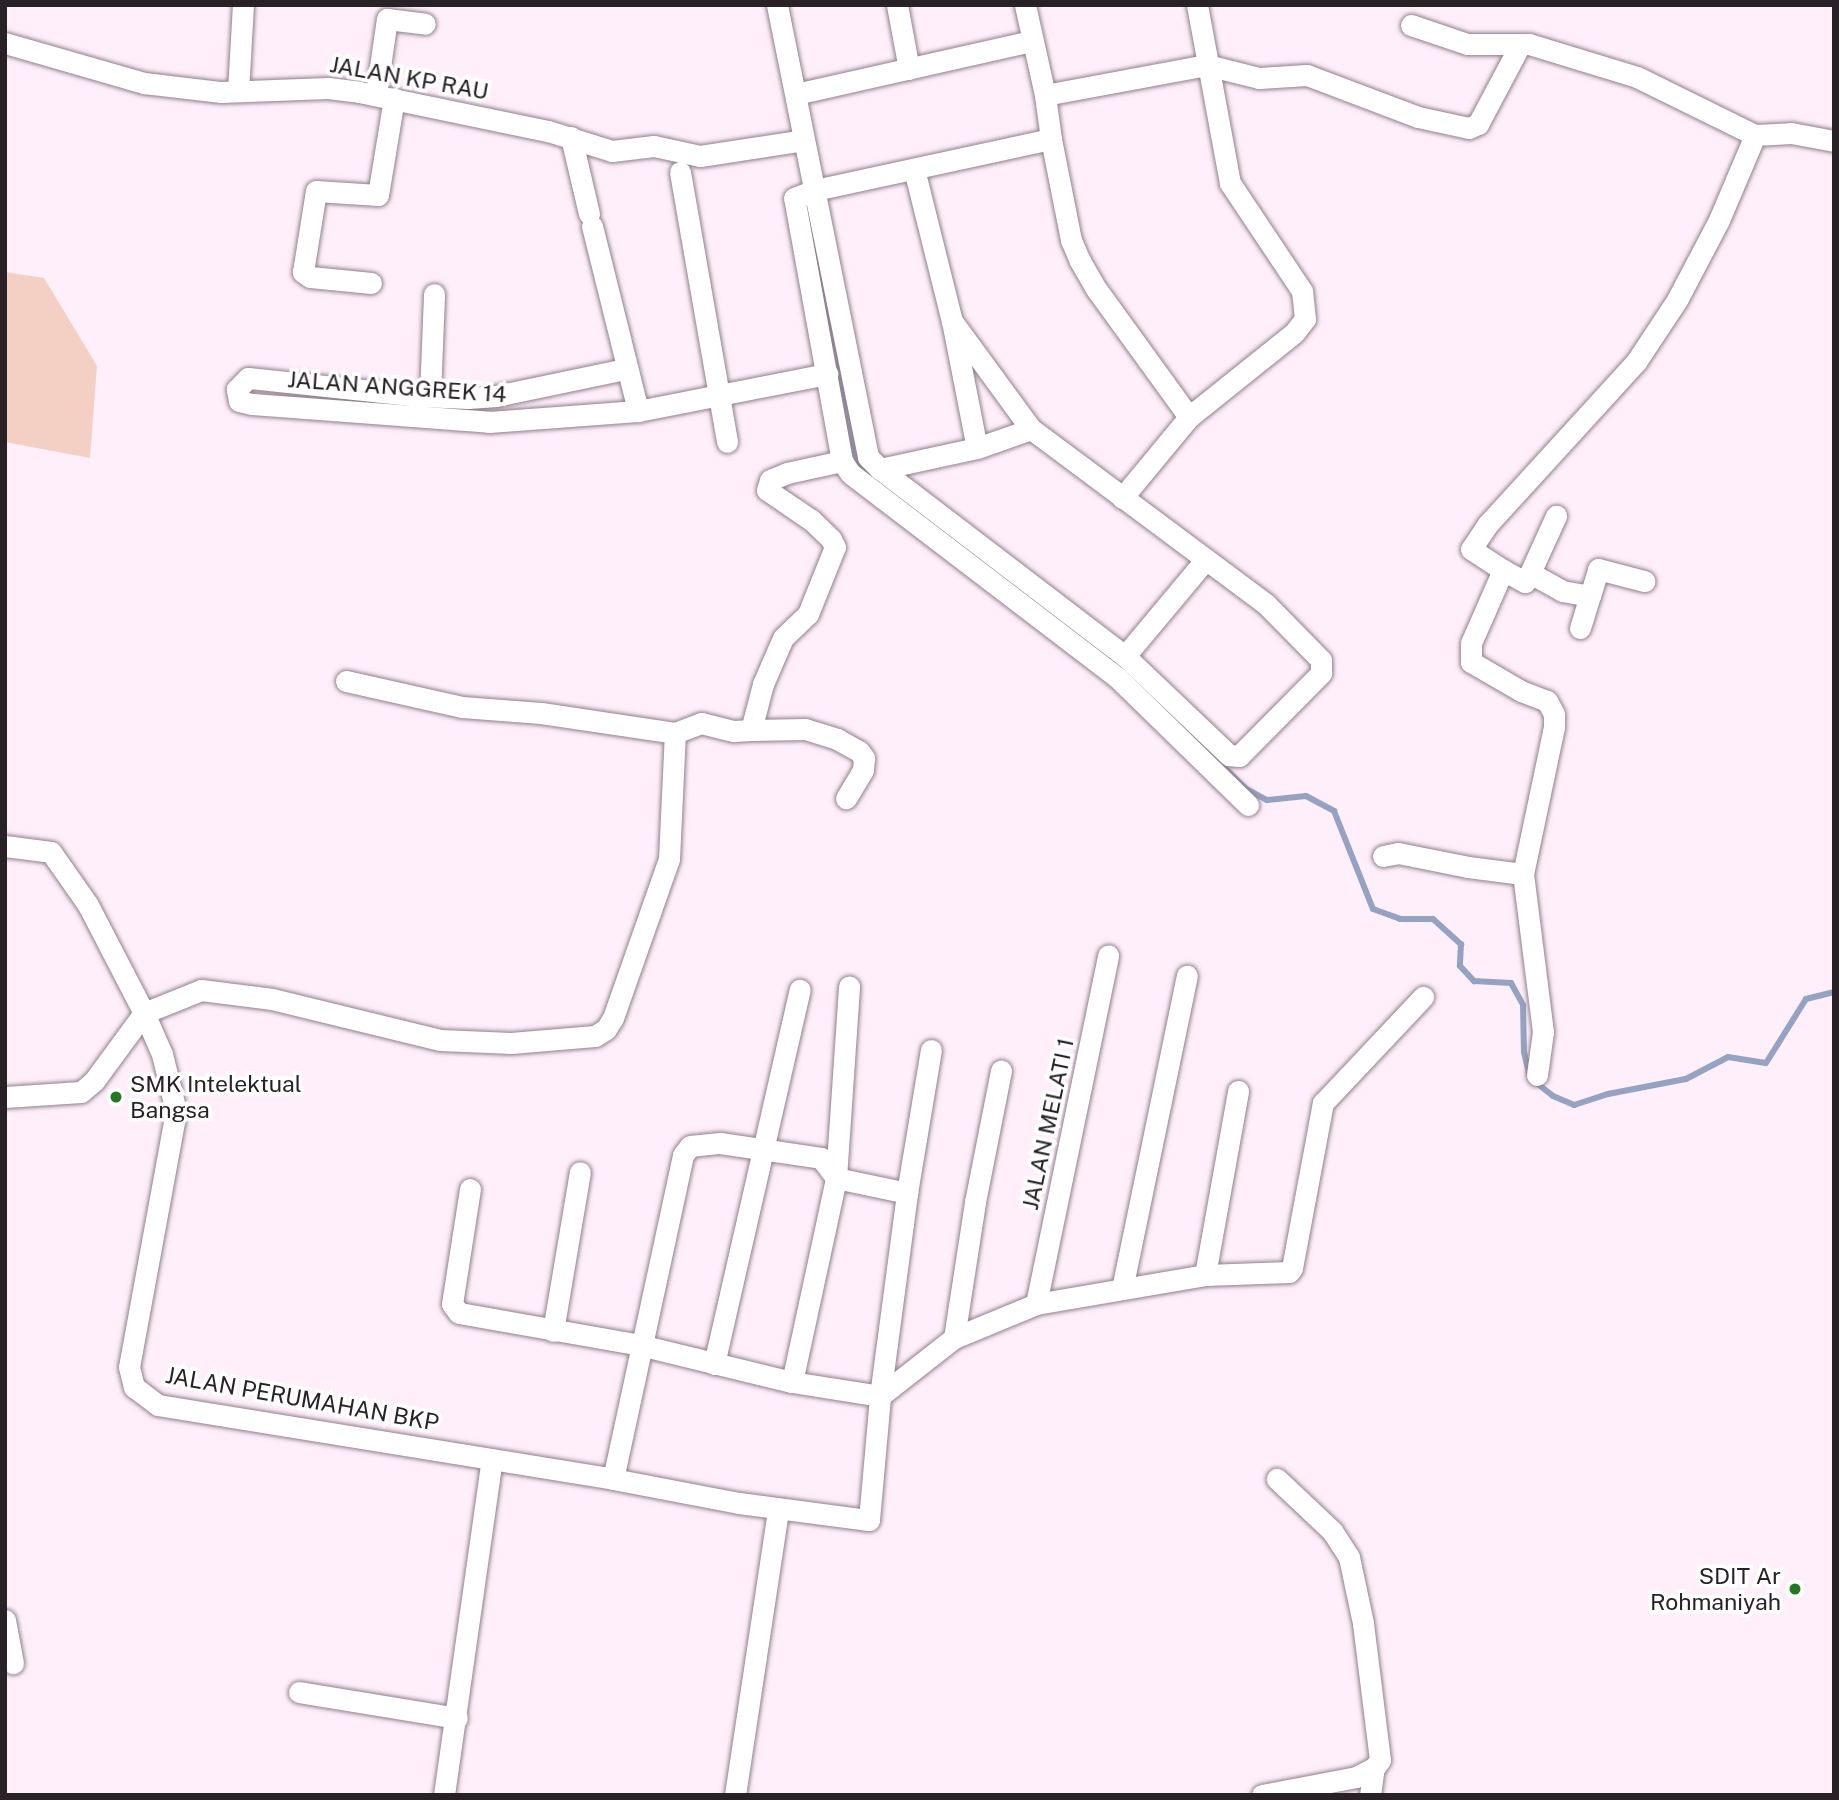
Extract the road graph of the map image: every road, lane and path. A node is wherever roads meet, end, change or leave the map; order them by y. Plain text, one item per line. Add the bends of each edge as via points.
1 (243, 5) edge
2 (777, 5) edge
3 (897, 5) edge
4 (1025, 5) edge
5 (1197, 5) edge
6 (388, 12) edge
7 (425, 24) dead end
8 (1411, 25) dead end
9 (1032, 41) junction
10 (5, 43) edge
11 (1520, 45) junction
12 (1207, 65) junction
13 (909, 69) junction
14 (238, 91) junction
15 (796, 94) junction
16 (1045, 95) junction
17 (385, 96) junction
18 (1755, 135) junction
19 (571, 137) junction
20 (1051, 139) junction
21 (804, 140) junction
22 (1834, 141) edge
23 (914, 169) junction
24 (680, 172) dead end
25 (815, 190) junction
26 (371, 283) dead end
27 (434, 293) dead end
28 (952, 321) junction
29 (625, 369) junction
30 (827, 374) junction
31 (430, 395) junction
32 (720, 395) junction
33 (638, 411) junction
34 (1189, 417) junction
35 (1031, 429) junction
36 (727, 442) dead end
37 (977, 448) junction
38 (842, 461) junction
39 (880, 469) junction
40 (1122, 498) junction
41 (1556, 516) dead end
42 (1206, 559) junction
43 (1503, 570) junction
44 (1530, 573) junction
45 (1644, 581) dead end
46 (1590, 596) junction
47 (1580, 628) dead end
48 (1125, 656) junction
49 (346, 681) dead end
50 (751, 730) junction
51 (675, 733) junction
52 (846, 799) dead end
53 (1248, 805) dead end
54 (5, 846) edge
55 (1383, 856) dead end
56 (1523, 874) junction
57 (1108, 955) dead end
58 (1187, 976) dead end
59 (849, 986) dead end
60 (800, 990) dead end
61 (1423, 997) dead end
62 (144, 1013) junction
63 (931, 1050) dead end
64 (1001, 1071) dead end
65 (1537, 1075) dead end
66 (1238, 1091) dead end
67 (5, 1097) edge
68 (761, 1150) junction
69 (580, 1172) dead end
70 (836, 1178) junction
71 (470, 1189) dead end
72 (907, 1193) junction
73 (1205, 1275) junction
74 (1122, 1289) junction
75 (1036, 1304) junction
76 (552, 1331) junction
77 (954, 1338) junction
78 (640, 1345) junction
79 (715, 1364) junction
80 (792, 1382) junction
81 (880, 1396) junction
82 (492, 1459) junction
83 (613, 1479) junction
84 (1277, 1479) dead end
85 (778, 1509) junction
86 (5, 1620) edge
87 (13, 1663) dead end
88 (299, 1692) dead end
89 (457, 1718) junction
90 (1374, 1768) junction
91 (444, 1795) edge
92 (735, 1795) edge
93 (1262, 1795) edge
94 (1370, 1795) edge

1 - 14 street
2 - 15 street
3 - 13 street
4 - 9 street
5 - 12 street
6 - 7 street
6 - 17 street
8 - 11 street via 1467,44
9 - 13 street
9 - 16 street
10 - 14 street, JALAN KP RAU via 144,83
11 - 12 street via 1478,124 1469,128 1418,117 1307,75 1259,78
11 - 18 street via 1637,76
12 - 16 street
12 - 34 street via 1230,183 1302,291 1306,309 1302,326
13 - 15 street
14 - 17 street, JALAN KP RAU via 328,88
15 - 21 street
16 - 20 street
17 - 19 street, JALAN KP RAU
17 - 26 street via 378,195 316,191 303,272 310,277
18 - 22 street via 1791,133
18 - 43 street via 1702,254 1636,362 1488,524 1471,549
19 - 21 street, JALAN KP RAU via 612,151 654,146 700,156
19 - 29 street
20 - 23 street
20 - 34 street via 1071,240 1080,261
21 - 25 street
23 - 25 street
23 - 28 street
24 - 32 street
25 - 30 street via 796,195 793,202
25 - 39 street via 864,446
27 - 31 street
28 - 35 street
28 - 37 street
29 - 31 street via 496,396
29 - 33 street
30 - 32 street, JALAN ANGGREK 14
30 - 38 street
31 - 33 street, JALAN ANGGREK 14 via 248,378 237,389 239,401 449,421
32 - 33 street, JALAN ANGGREK 14
32 - 36 street
34 - 40 street
35 - 37 street
35 - 40 street
37 - 39 street
38 - 50 street via 770,480 767,490 811,520 835,547 808,614 783,638 763,684
38 - 53 street via 850,473 1118,678
39 - 48 street
40 - 42 street
41 - 44 street
42 - 48 street
42 - 48 street via 1266,604 1321,660 1321,673 1234,756
43 - 44 street via 1525,582
43 - 56 street via 1468,657 1484,671 1547,701 1554,714
44 - 46 street via 1562,591
45 - 46 street via 1598,569
46 - 47 street
49 - 51 street via 462,707 541,713
50 - 51 street via 701,723
50 - 52 street via 805,729 859,751 863,770
51 - 62 street via 669,859 612,1018 595,1036 511,1043 440,1040 223,990 201,990
54 - 62 street, JALAN PERUMAHAN BKP via 51,852 88,905
55 - 56 street via 1398,853
56 - 65 street via 1543,1032
57 - 75 street, JALAN MELATI 1
58 - 74 street
59 - 70 street
60 - 68 street
61 - 73 street via 1323,1103 1292,1268 1283,1274
62 - 67 street via 94,1082 81,1092
62 - 82 street, JALAN PERUMAHAN BKP via 162,1054 176,1111 135,1323 129,1367 134,1387 158,1405
63 - 72 street
64 - 77 street
66 - 73 street
68 - 70 street via 821,1158
68 - 78 street via 720,1143 690,1146 683,1155
68 - 79 street
69 - 76 street
70 - 72 street
70 - 80 street
71 - 76 street via 453,1310
72 - 81 street
73 - 74 street
74 - 75 street
75 - 77 street
76 - 78 street
77 - 81 street
78 - 79 street
78 - 83 street
79 - 80 street
80 - 81 street
81 - 85 street, JALAN PERUMAHAN BKP via 869,1520
82 - 83 street, JALAN PERUMAHAN BKP
82 - 89 street
83 - 85 street, JALAN PERUMAHAN BKP
84 - 90 street via 1332,1531 1349,1557 1363,1623 1379,1750 1380,1760
85 - 92 street
86 - 87 street
88 - 89 street
89 - 91 street
90 - 93 street via 1339,1781
90 - 94 street

